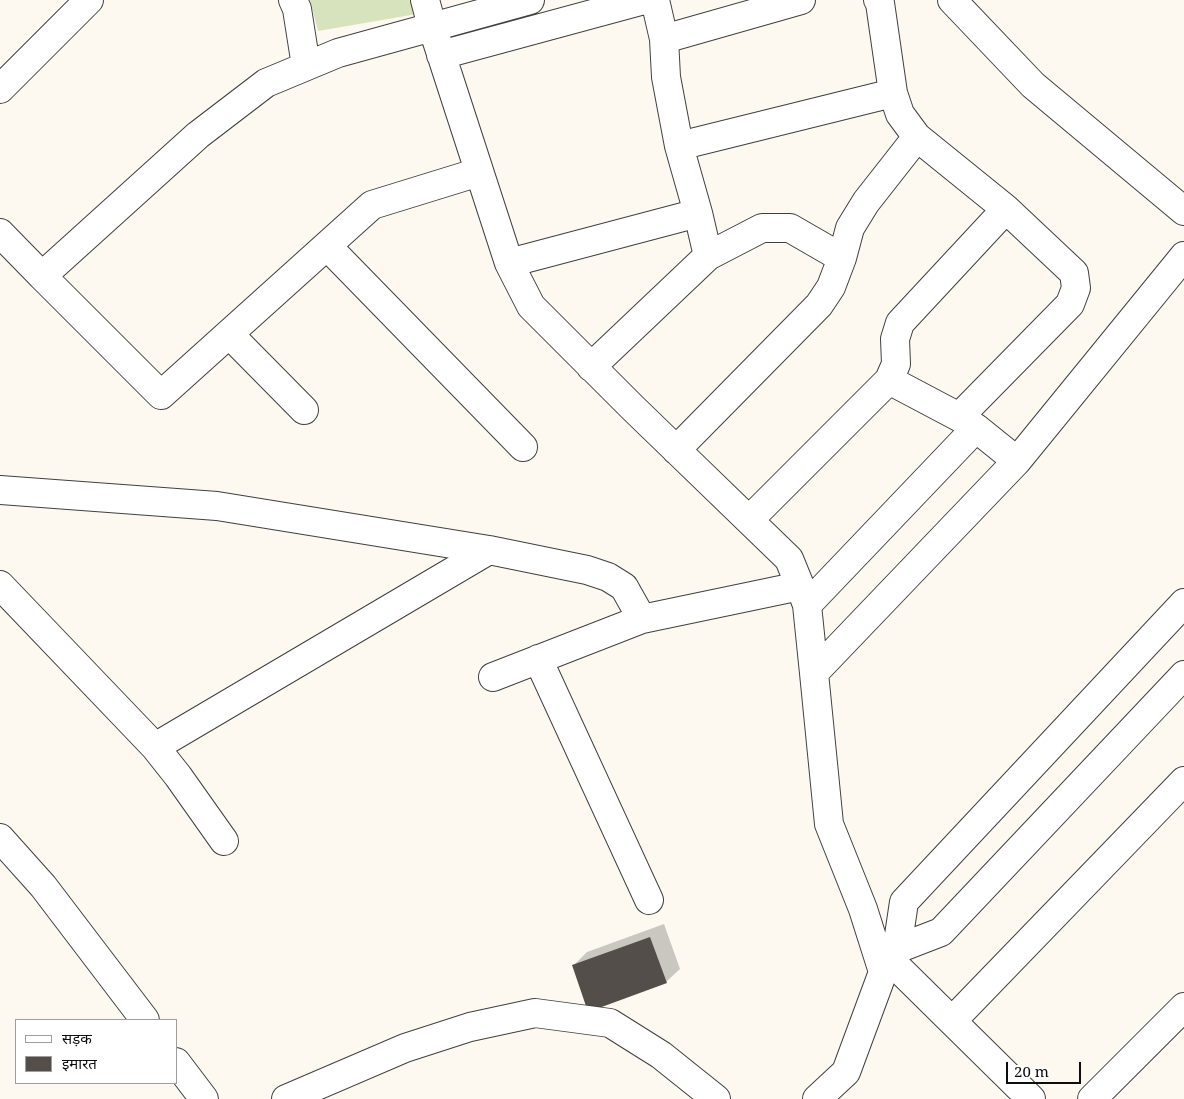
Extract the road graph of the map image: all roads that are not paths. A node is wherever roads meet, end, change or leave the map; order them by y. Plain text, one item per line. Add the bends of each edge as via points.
1 (89, 0) edge
2 (293, 0) edge
3 (425, 0) edge
4 (530, 0) edge
5 (644, 0) edge
6 (654, 0) edge
7 (801, 0) edge
8 (878, 0) edge
9 (952, 0) edge
10 (432, 26) junction
11 (664, 38) junction
12 (441, 55) junction
13 (306, 66) junction
14 (0, 89) edge
15 (893, 93) junction
16 (917, 137) junction
17 (679, 146) junction
18 (479, 172) junction
19 (1006, 209) junction
20 (1184, 211) edge
21 (698, 213) junction
22 (0, 233) edge
23 (327, 246) junction
24 (708, 256) junction
25 (1184, 256) edge
26 (842, 258) junction
27 (509, 263) junction
28 (42, 276) junction
29 (229, 334) junction
30 (591, 367) junction
31 (889, 380) junction
32 (304, 410) dead end
33 (967, 422) junction
34 (523, 447) dead end
35 (676, 450) junction
36 (1017, 461) junction
37 (0, 490) edge
38 (749, 520) junction
39 (489, 550) junction
40 (0, 585) edge
41 (803, 596) junction
42 (1184, 603) edge
43 (642, 619) junction
44 (538, 659) junction
45 (814, 673) junction
46 (1184, 675) edge
47 (493, 677) dead end
48 (155, 747) junction
49 (1181, 790) edge
50 (0, 838) edge
51 (224, 841) dead end
52 (649, 900) dead end
53 (890, 960) junction
54 (1184, 1007) edge
55 (144, 1019) edge
56 (952, 1021) junction
57 (178, 1065) edge
58 (204, 1099) edge
59 (286, 1099) edge
60 (716, 1099) edge
61 (816, 1099) edge
62 (1031, 1099) edge
63 (1092, 1099) edge

1 - 14 street
2 - 13 street
3 - 10 street
4 - 10 street
5 - 12 street
6 - 11 street
7 - 11 street
8 - 15 street
9 - 20 street via 1033,86
10 - 12 street
10 - 13 street via 338,53
11 - 17 street via 666,77
12 - 18 street
13 - 28 street via 266,83 198,135
15 - 16 street via 900,114
15 - 17 street
16 - 19 street
16 - 26 street via 866,202 850,228
17 - 21 street
18 - 23 street via 372,206
18 - 27 street
19 - 31 street via 900,323 895,339 896,364
19 - 33 street via 1074,273 1076,288 1070,304
21 - 24 street
21 - 27 street
22 - 28 street
23 - 29 street
23 - 34 street
24 - 26 street via 762,228 790,228
24 - 30 street
25 - 36 street
26 - 35 street via 831,288 819,305
27 - 30 street via 531,306
28 - 29 street via 161,396
29 - 32 street
30 - 35 street
31 - 33 street
31 - 38 street
33 - 36 street
33 - 41 street
35 - 38 street
36 - 45 street
37 - 39 street via 217,506
38 - 41 street via 789,559
39 - 43 street via 608,577 624,587
39 - 48 street
40 - 48 street
41 - 43 street
41 - 45 street
42 - 53 street via 904,902
43 - 44 street
44 - 47 street
44 - 52 street
45 - 53 street via 829,824 862,909
46 - 53 street via 941,932
48 - 51 street
49 - 56 street
50 - 55 street via 43,886
53 - 56 street
53 - 61 street via 846,1072
54 - 63 street
56 - 62 street
57 - 58 street
59 - 60 street via 405,1048 470,1027 535,1012 610,1023 661,1055

